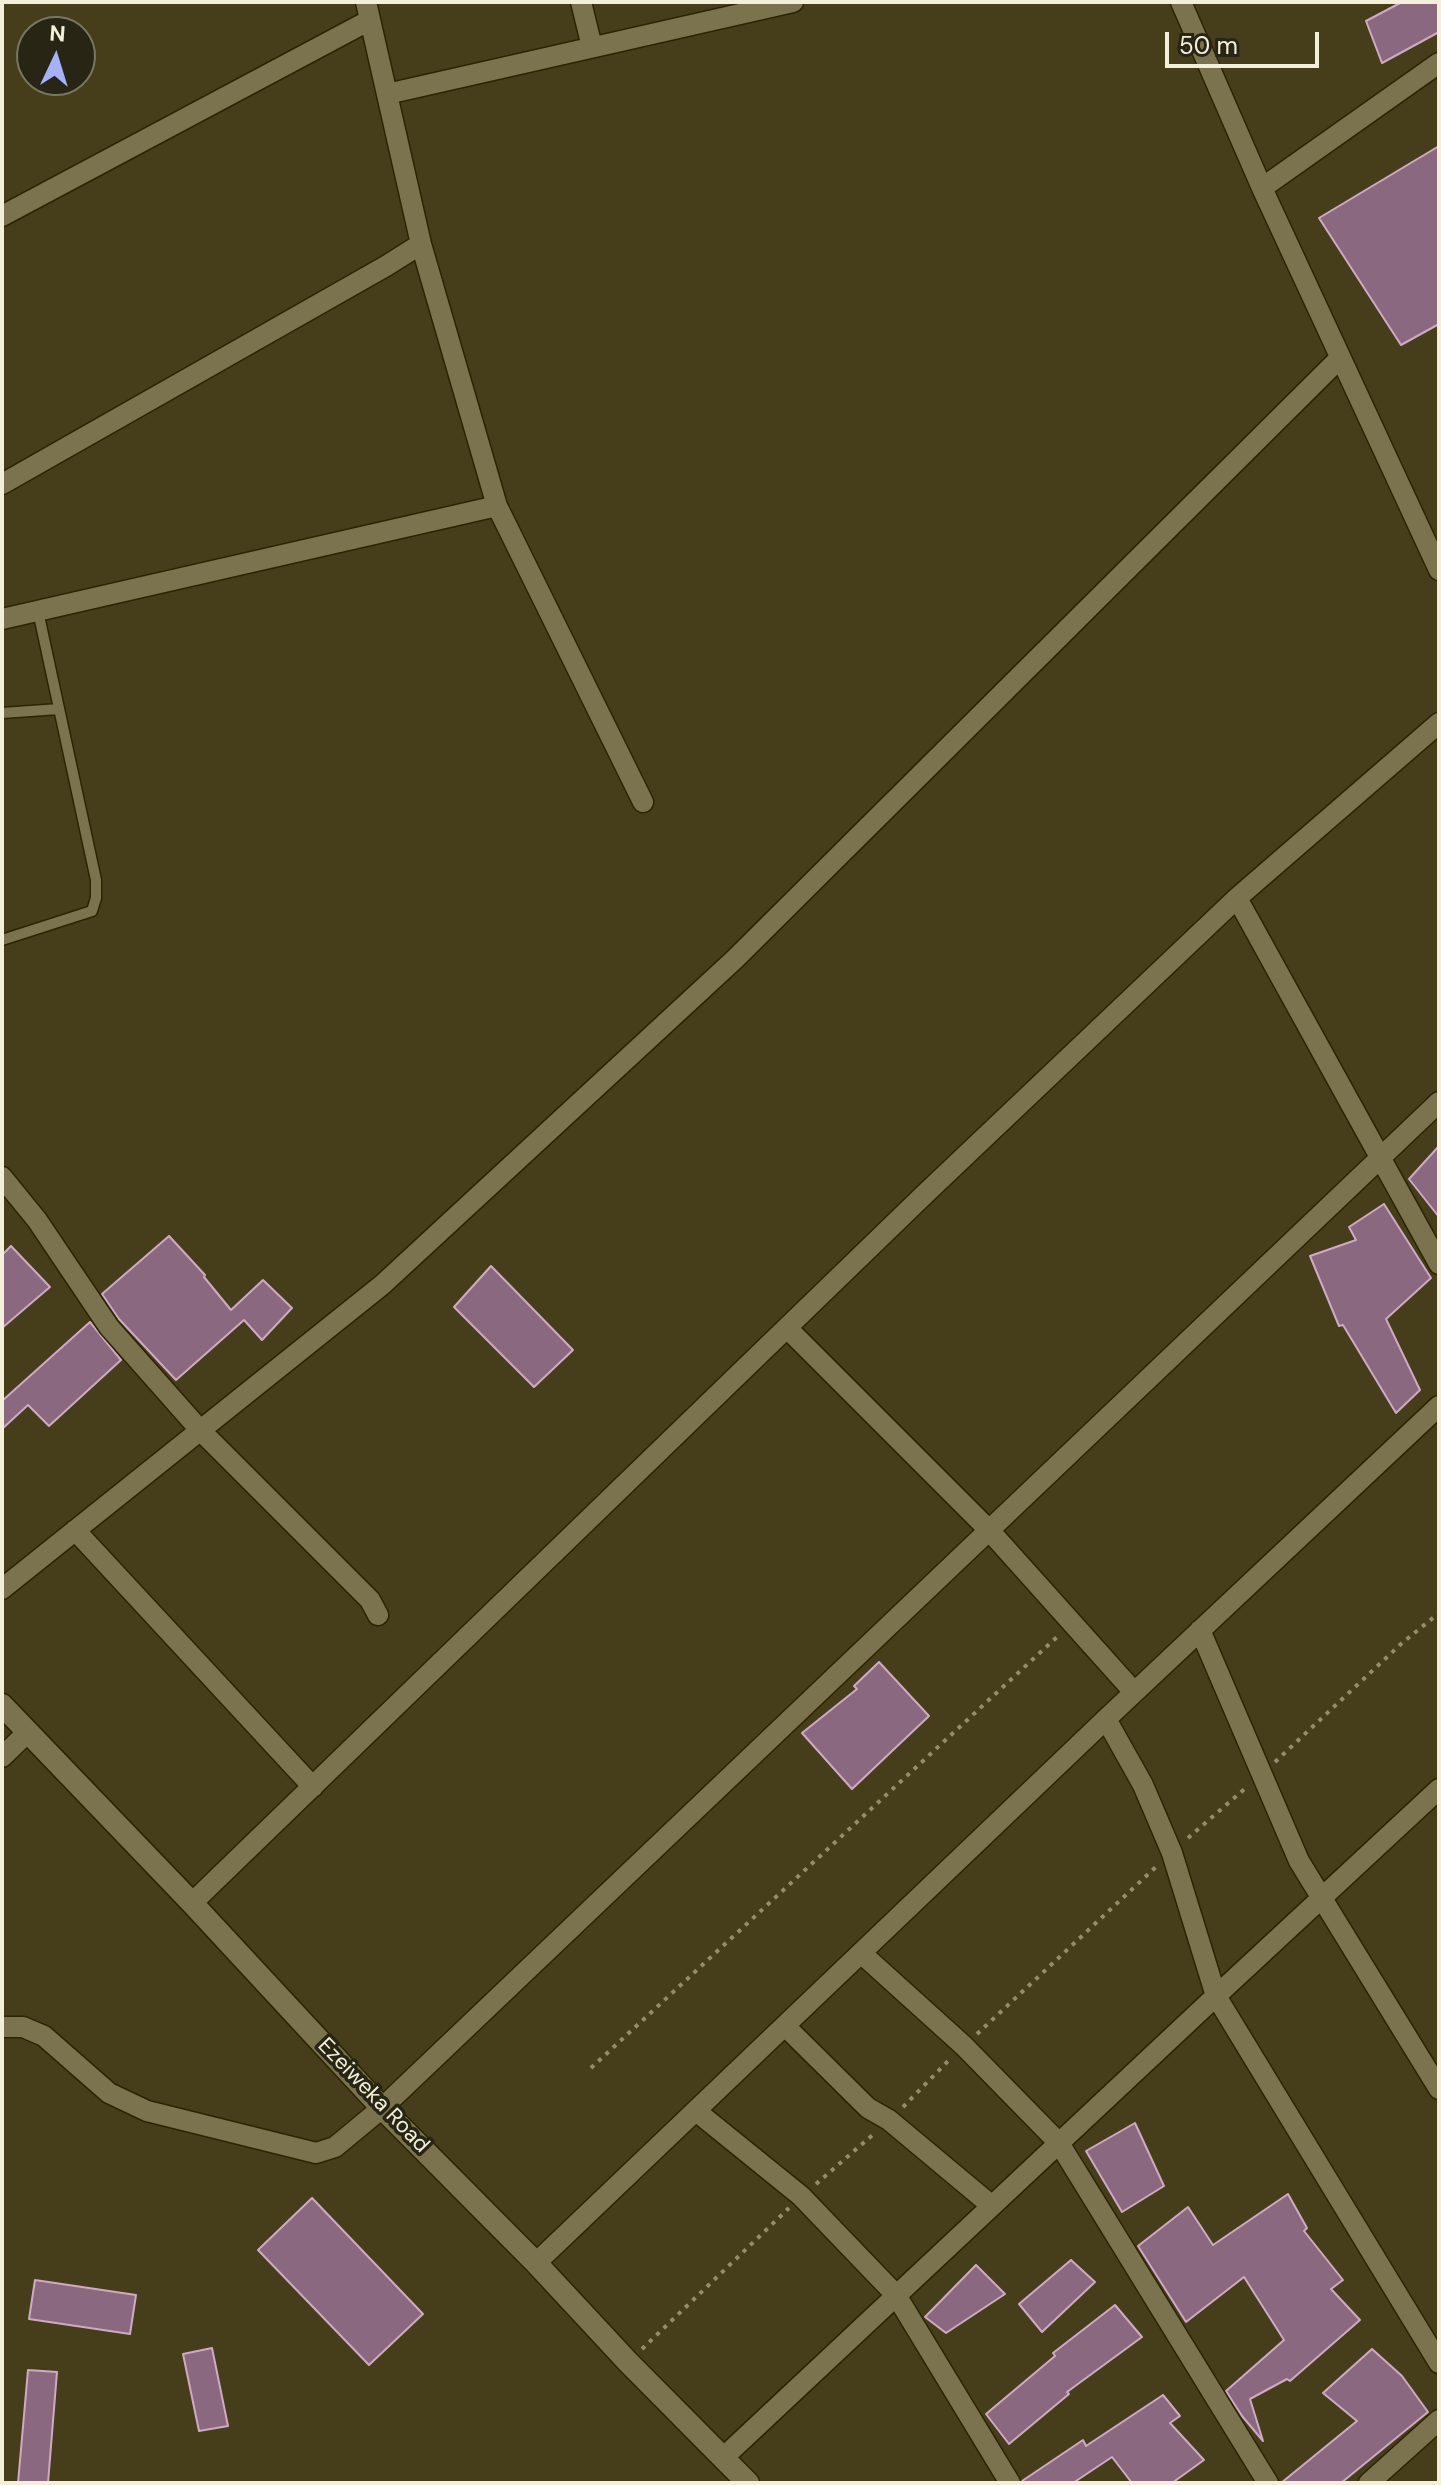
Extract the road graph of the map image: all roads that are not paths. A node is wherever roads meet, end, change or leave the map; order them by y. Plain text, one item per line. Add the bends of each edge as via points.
1 (581, 2) edge
2 (793, 2) edge
3 (1181, 2) edge
4 (368, 11) edge
5 (592, 47) junction
6 (1439, 63) edge
7 (387, 94) junction
8 (1262, 188) junction
9 (2, 216) edge
10 (421, 244) junction
11 (1340, 358) junction
12 (2, 484) edge
13 (497, 506) junction
14 (1439, 570) edge
15 (38, 611) junction
16 (2, 619) edge
17 (59, 709) junction
18 (2, 713) edge
19 (1439, 723) edge
20 (643, 802) dead end
21 (1237, 898) junction
22 (2, 940) edge
23 (1439, 1102) edge
24 (1379, 1158) junction
25 (2, 1177) edge
26 (1439, 1264) edge
27 (787, 1328) junction
28 (1439, 1406) edge
29 (200, 1430) junction
30 (988, 1529) junction
31 (75, 1530) junction
32 (2, 1589) edge
33 (378, 1615) dead end
34 (1200, 1630) junction
35 (1134, 1692) junction
36 (2, 1705) edge
37 (1106, 1719) junction
38 (28, 1732) junction
39 (2, 1757) edge
40 (313, 1787) junction
41 (1439, 1789) edge
42 (1323, 1898) junction
43 (192, 1903) junction
44 (861, 1953) junction
45 (1216, 1996) junction
46 (785, 2026) junction
47 (2, 2027) edge
48 (1439, 2089) edge
49 (382, 2108) junction
50 (696, 2111) junction
51 (1059, 2143) junction
52 (992, 2206) junction
53 (536, 2263) junction
54 (896, 2295) junction
55 (1439, 2363) edge
56 (1439, 2420) edge
57 (724, 2457) junction
58 (748, 2483) edge
59 (1010, 2483) edge
60 (1268, 2483) edge
61 (1369, 2483) edge

1 - 5 street
2 - 5 street
3 - 8 street
4 - 7 street
4 - 9 street
5 - 7 street
6 - 8 street
7 - 10 street
8 - 11 street
10 - 12 street
10 - 13 street
11 - 14 street
11 - 29 street via 735,959 382,1285
13 - 15 street
13 - 20 street
15 - 16 street
15 - 17 lane
17 - 18 lane
17 - 22 lane via 96,898 92,911
19 - 21 street
21 - 24 street
21 - 27 street
23 - 24 street
24 - 26 street
24 - 30 street
25 - 29 street via 109,1327
27 - 30 street
27 - 40 street
28 - 34 street
29 - 31 street
29 - 33 street via 370,1600
30 - 35 street
30 - 49 street
31 - 32 street
31 - 40 street
34 - 35 street
34 - 42 street via 1299,1861
35 - 37 street
36 - 38 main road, Ezeiweka Road
37 - 44 street
37 - 45 street via 1143,1785 1172,1853
38 - 39 street
38 - 43 main road, Ezeiweka Road
40 - 43 street
41 - 42 street
42 - 45 street
42 - 48 street
43 - 49 main road, Ezeiweka Road
44 - 46 street
44 - 51 street via 964,2046
45 - 51 street
45 - 55 street
46 - 50 street
46 - 52 street via 868,2108
47 - 49 street via 23,2027 44,2036 109,2093 147,2111 316,2153 335,2147
49 - 53 main road, Ezeiweka Road
50 - 53 street
50 - 54 street via 801,2196
51 - 52 street
51 - 60 street
52 - 54 street
53 - 57 main road, Ezeiweka Road
54 - 57 street
54 - 59 street
56 - 61 street
57 - 58 main road, Ezeiweka Road

